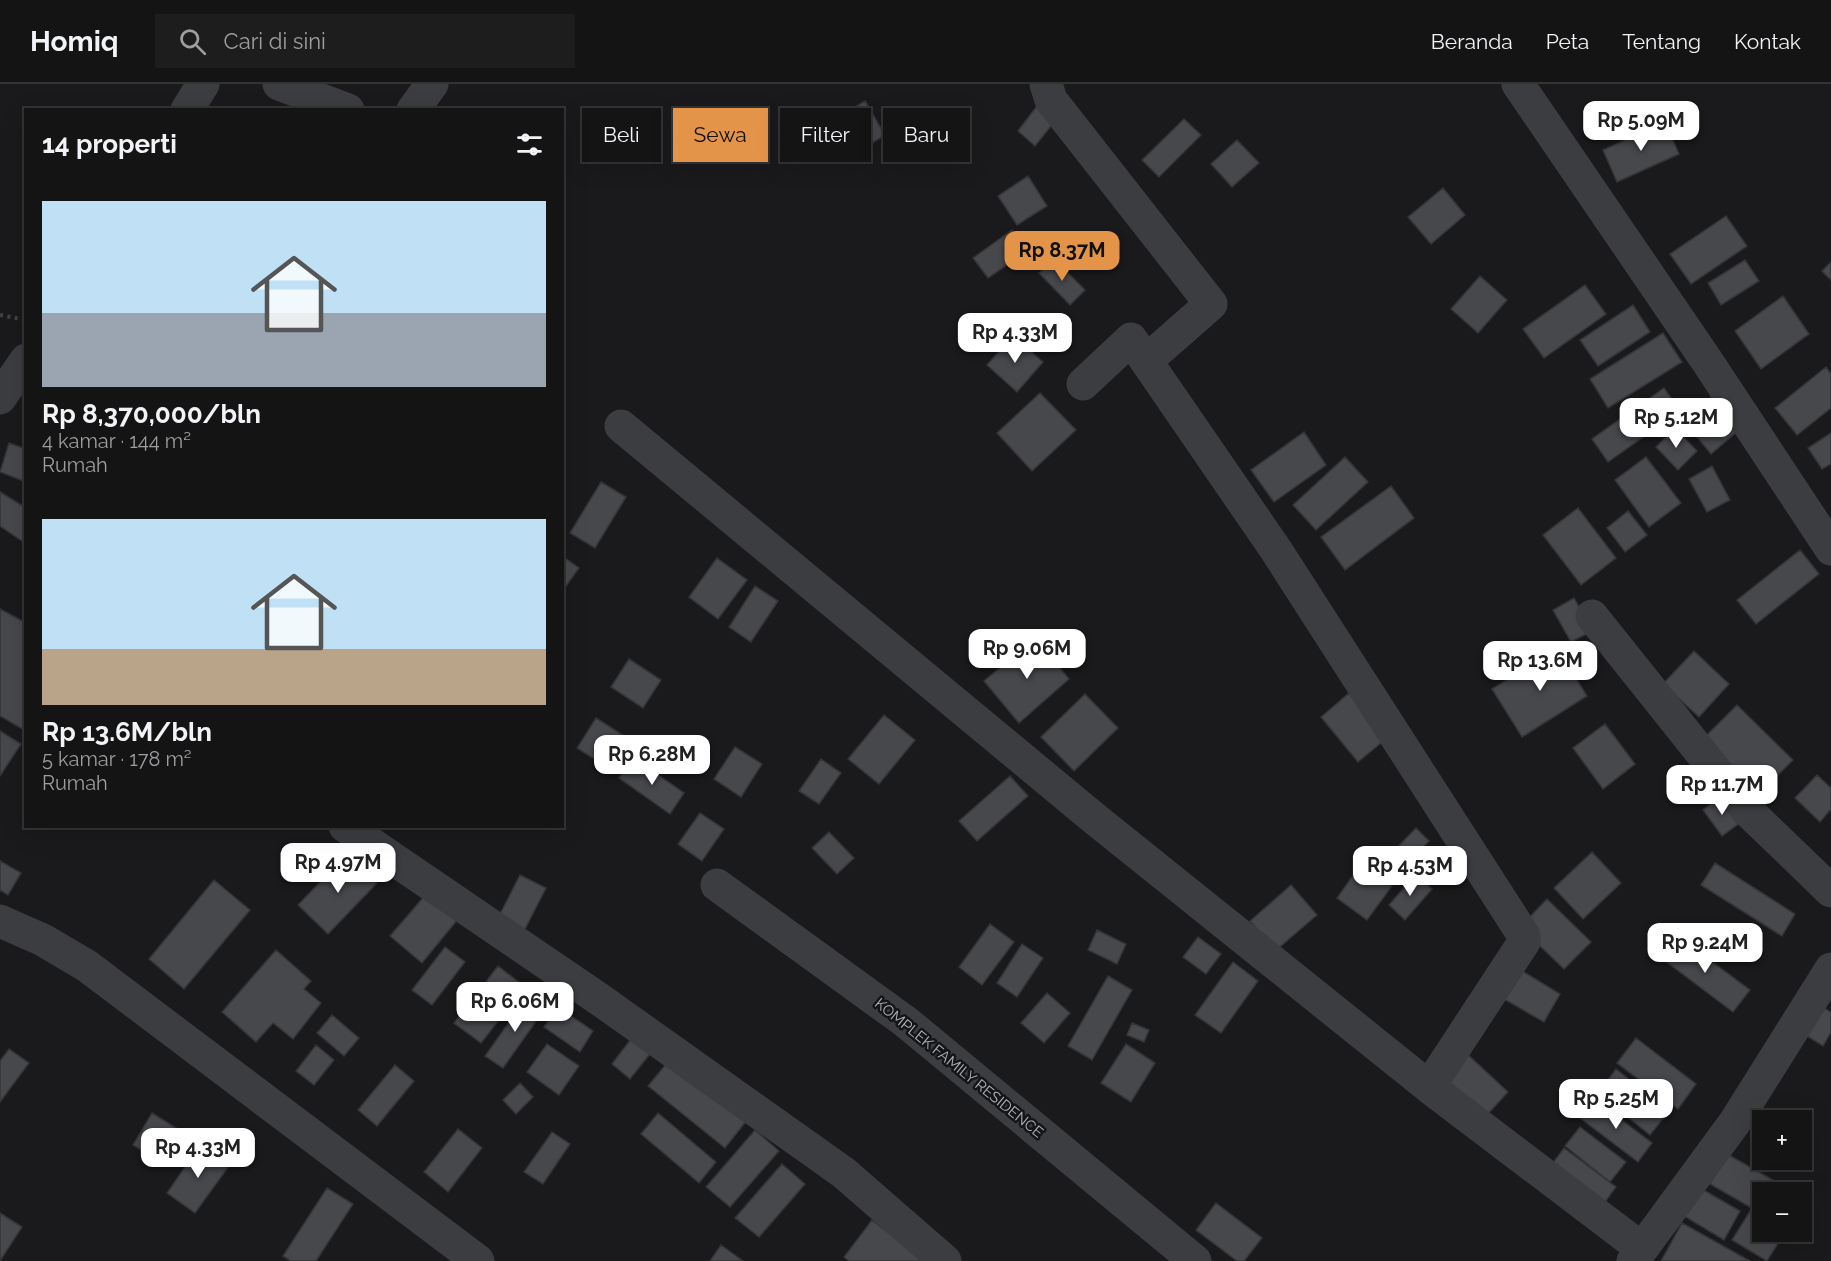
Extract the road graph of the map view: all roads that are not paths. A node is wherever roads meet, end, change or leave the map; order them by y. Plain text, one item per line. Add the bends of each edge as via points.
1 (203, 84) edge
2 (279, 84) edge
3 (432, 84) edge
4 (1046, 84) edge
5 (1518, 84) edge
6 (188, 108) edge
7 (343, 108) edge
8 (414, 108) edge
9 (1146, 361) junction
10 (24, 363) edge
11 (1083, 384) dead end
12 (0, 398) edge
13 (621, 426) dead end
14 (1831, 549) edge
15 (1592, 616) dead end
16 (348, 828) edge
17 (717, 885) dead end
18 (1831, 891) edge
19 (0, 921) edge
20 (1831, 969) edge
21 (1429, 1087) junction
22 (1637, 1255) edge
23 (478, 1261) edge
24 (945, 1261) edge
25 (1195, 1261) edge

1 - 6 street
2 - 7 street
3 - 8 street
4 - 9 street via 1051,100 1211,304
5 - 14 street
9 - 11 street via 1131,339
9 - 21 street via 1276,550 1524,936 1524,942
10 - 12 street
13 - 21 street via 1095,819
15 - 18 street via 1748,810
16 - 24 street via 844,1173
17 - 25 street, KOMPLEK FAMILY RESIDENCE via 906,1022
19 - 23 street via 87,966
20 - 22 street via 1735,1122
21 - 22 street

